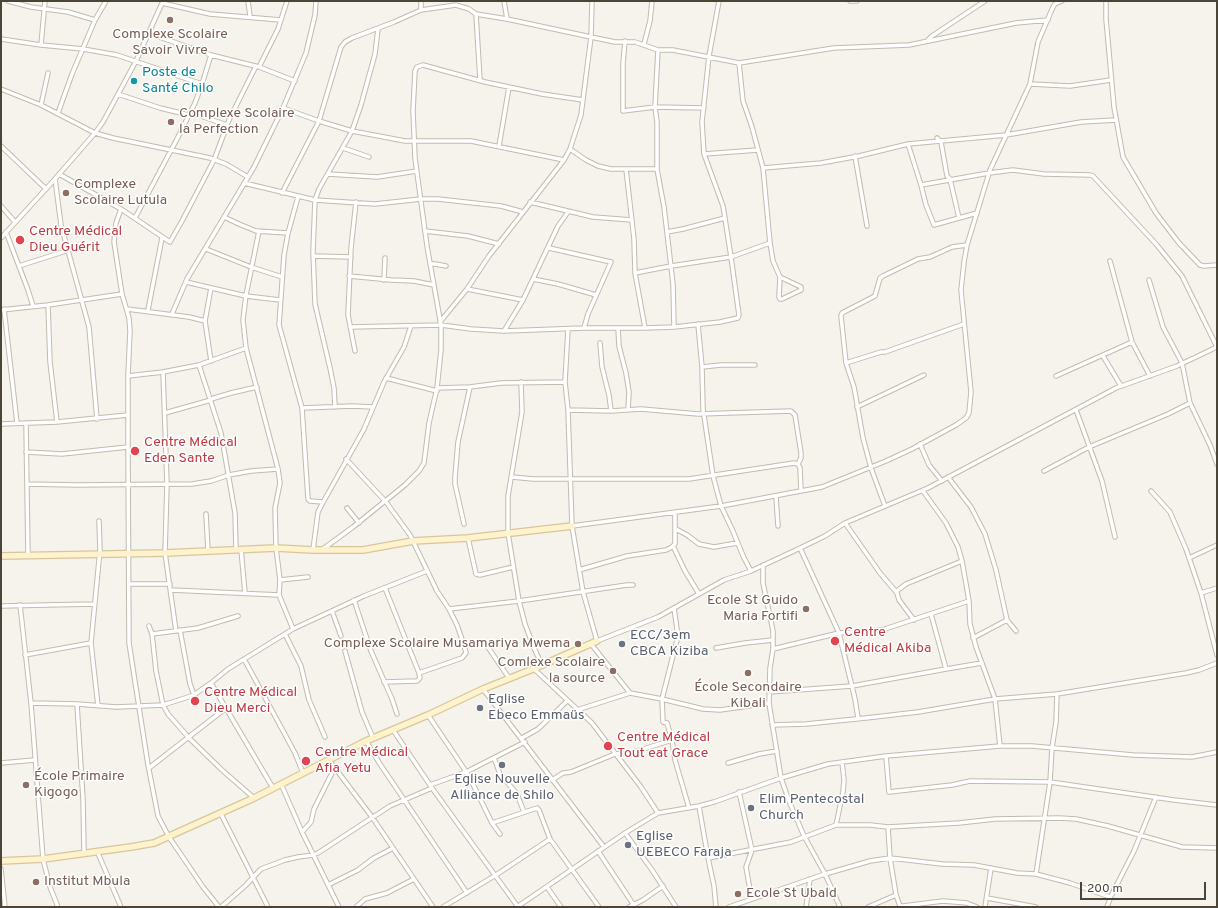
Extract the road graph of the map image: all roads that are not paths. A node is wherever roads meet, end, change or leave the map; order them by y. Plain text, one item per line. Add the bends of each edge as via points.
1 (8, 1) edge
2 (45, 1) edge
3 (106, 1) edge
4 (248, 1) edge
5 (287, 1) edge
6 (316, 1) edge
7 (421, 1) edge
8 (504, 1) edge
9 (592, 1) edge
10 (652, 1) edge
11 (719, 1) edge
12 (850, 1) edge
13 (857, 1) edge
14 (985, 1) edge
15 (1062, 1) edge
16 (1106, 1) edge
17 (162, 2) edge
18 (44, 9) junction
19 (420, 10) junction
20 (476, 14) junction
21 (250, 16) junction
22 (507, 19) junction
23 (95, 20) junction
24 (281, 20) junction
25 (1048, 20) junction
26 (378, 29) junction
27 (148, 33) junction
28 (591, 38) junction
29 (1, 39) edge
30 (625, 41) junction
31 (928, 41) junction
32 (644, 44) junction
33 (41, 45) junction
34 (83, 49) junction
35 (658, 50) junction
36 (211, 55) junction
37 (709, 56) junction
38 (136, 61) junction
39 (739, 63) junction
40 (257, 66) junction
41 (48, 73) dead end
42 (480, 80) junction
43 (1112, 80) junction
44 (295, 81) junction
45 (202, 84) junction
46 (1030, 84) junction
47 (509, 87) junction
48 (1, 89) edge
49 (118, 94) junction
50 (583, 100) junction
51 (41, 104) junction
52 (655, 107) junction
53 (283, 108) junction
54 (704, 108) junction
55 (58, 113) junction
56 (189, 115) junction
57 (1116, 120) junction
58 (319, 121) junction
59 (227, 125) junction
60 (352, 131) junction
61 (95, 133) junction
62 (1006, 135) junction
63 (937, 138) dead end
64 (414, 140) junction
65 (940, 142) junction
66 (908, 144) junction
67 (1, 146) edge
68 (499, 146) junction
69 (343, 148) junction
70 (570, 149) junction
71 (172, 150) junction
72 (758, 150) junction
73 (704, 154) junction
74 (369, 156) dead end
75 (855, 156) junction
76 (214, 160) junction
77 (564, 160) junction
78 (763, 168) junction
79 (626, 169) junction
80 (657, 169) junction
81 (416, 171) junction
82 (989, 173) junction
83 (59, 174) junction
84 (328, 174) junction
85 (248, 177) junction
86 (54, 179) junction
87 (950, 180) junction
88 (244, 183) junction
89 (921, 185) junction
90 (46, 189) junction
91 (282, 192) junction
92 (298, 197) junction
93 (421, 199) junction
94 (315, 200) junction
95 (356, 202) junction
96 (530, 202) junction
97 (1, 206) edge
98 (121, 209) junction
99 (523, 212) junction
100 (568, 212) junction
101 (977, 212) junction
102 (224, 217) junction
103 (134, 218) junction
104 (725, 218) junction
105 (959, 218) junction
106 (632, 220) junction
107 (15, 222) junction
108 (867, 226) dead end
109 (425, 230) junction
110 (259, 231) junction
111 (6, 232) junction
112 (288, 232) junction
113 (667, 232) junction
114 (1, 238) edge
115 (162, 238) junction
116 (770, 243) junction
117 (498, 244) junction
118 (967, 245) junction
119 (206, 248) junction
120 (549, 248) junction
121 (69, 250) junction
122 (313, 256) junction
123 (351, 257) junction
124 (730, 257) junction
125 (385, 258) dead end
126 (1110, 261) dead end
127 (430, 264) junction
128 (1217, 265) edge
129 (19, 266) junction
130 (446, 266) dead end
131 (671, 266) junction
132 (251, 267) junction
133 (635, 273) junction
134 (349, 276) junction
135 (282, 277) junction
136 (780, 277) junction
137 (533, 279) junction
138 (384, 280) junction
139 (1149, 280) dead end
140 (186, 282) junction
141 (434, 285) junction
142 (211, 288) junction
143 (467, 289) junction
144 (122, 294) junction
145 (596, 295) junction
146 (246, 296) junction
147 (82, 300) junction
148 (280, 300) junction
149 (523, 300) junction
150 (48, 305) junction
151 (32, 306) junction
152 (127, 309) junction
153 (2, 310) edge
154 (148, 310) junction
155 (172, 314) junction
156 (205, 321) junction
157 (440, 323) junction
158 (698, 324) junction
159 (964, 324) junction
160 (410, 326) junction
161 (350, 327) junction
162 (674, 327) junction
163 (584, 328) junction
164 (618, 328) junction
165 (645, 328) junction
166 (568, 329) junction
167 (504, 331) junction
168 (1132, 342) junction
169 (600, 343) dead end
170 (1217, 347) edge
171 (246, 348) junction
172 (355, 351) dead end
173 (1103, 356) junction
174 (211, 361) junction
175 (846, 363) junction
176 (1182, 364) junction
177 (198, 365) junction
178 (755, 365) dead end
179 (702, 367) junction
180 (163, 372) junction
181 (924, 375) dead end
182 (128, 376) junction
183 (1056, 376) dead end
184 (1150, 376) junction
185 (386, 378) junction
186 (521, 382) junction
187 (565, 382) junction
188 (1121, 386) junction
189 (257, 387) junction
190 (470, 387) junction
191 (437, 390) junction
192 (211, 400) junction
193 (1190, 404) junction
194 (335, 407) junction
195 (373, 407) junction
196 (858, 407) junction
197 (302, 408) junction
198 (568, 410) junction
199 (628, 410) junction
200 (1076, 410) junction
201 (610, 411) junction
202 (165, 413) junction
203 (704, 414) junction
204 (128, 415) junction
205 (97, 419) junction
206 (57, 422) junction
207 (17, 423) junction
208 (26, 423) junction
209 (1, 424) edge
210 (920, 444) junction
211 (1089, 446) junction
212 (128, 447) junction
213 (26, 452) junction
214 (346, 459) junction
215 (798, 464) junction
216 (1217, 464) edge
217 (871, 468) junction
218 (278, 469) junction
219 (1044, 471) dead end
220 (229, 475) junction
221 (713, 476) junction
222 (512, 477) junction
223 (948, 477) junction
224 (571, 478) junction
225 (942, 480) junction
226 (27, 484) junction
227 (128, 484) junction
228 (167, 484) junction
229 (923, 490) junction
230 (801, 491) junction
231 (1151, 491) dead end
232 (776, 496) junction
233 (323, 502) junction
234 (386, 502) junction
235 (721, 506) junction
236 (886, 506) junction
237 (347, 508) dead end
238 (675, 512) junction
239 (206, 514) dead end
240 (99, 521) dead end
241 (360, 523) junction
242 (845, 523) junction
243 (464, 524) dead end
244 (572, 526) junction
245 (778, 526) dead end
246 (676, 529) junction
247 (508, 533) junction
248 (1115, 537) dead end
249 (468, 538) junction
250 (413, 541) junction
251 (737, 543) junction
252 (1217, 545) edge
253 (674, 546) junction
254 (276, 548) junction
255 (800, 548) junction
256 (239, 549) junction
257 (313, 550) junction
258 (322, 550) junction
259 (208, 551) junction
260 (129, 553) junction
261 (165, 553) junction
262 (99, 554) junction
263 (1, 556) edge
264 (28, 556) junction
265 (1189, 558) junction
266 (962, 560) junction
267 (763, 565) junction
268 (513, 566) junction
269 (579, 570) junction
270 (427, 571) junction
271 (751, 571) junction
272 (308, 577) dead end
273 (280, 580) junction
274 (129, 584) junction
275 (170, 584) junction
276 (632, 585) dead end
277 (385, 588) junction
278 (1217, 588) edge
279 (171, 590) junction
280 (583, 592) junction
281 (1201, 592) junction
282 (897, 593) junction
283 (245, 594) junction
284 (699, 594) junction
285 (279, 595) junction
286 (354, 600) junction
287 (519, 601) junction
288 (969, 601) junction
289 (94, 604) junction
290 (20, 605) junction
291 (1, 606) edge
292 (674, 608) junction
293 (449, 609) junction
294 (332, 611) junction
295 (932, 614) junction
296 (238, 616) dead end
297 (914, 620) junction
298 (1007, 620) junction
299 (149, 626) dead end
300 (293, 629) junction
301 (178, 631) junction
302 (1016, 631) dead end
303 (839, 633) junction
304 (152, 634) junction
305 (285, 634) junction
306 (1217, 635) edge
307 (342, 636) dead end
308 (1212, 637) junction
309 (973, 638) junction
310 (773, 640) junction
311 (597, 641) junction
312 (91, 643) junction
313 (590, 644) junction
314 (464, 645) junction
315 (716, 648) dead end
316 (773, 649) junction
317 (345, 651) dead end
318 (1217, 654) edge
319 (25, 655) junction
320 (244, 660) junction
321 (982, 663) junction
322 (1217, 663) edge
323 (542, 665) junction
324 (534, 669) junction
325 (946, 669) junction
326 (419, 674) junction
327 (509, 678) junction
328 (384, 682) junction
329 (211, 683) junction
330 (852, 686) junction
331 (483, 689) junction
332 (769, 692) junction
333 (630, 693) junction
334 (1057, 694) junction
335 (194, 695) junction
336 (662, 699) junction
337 (995, 699) junction
338 (567, 701) junction
339 (769, 703) junction
340 (31, 704) junction
341 (77, 704) junction
342 (163, 705) junction
343 (98, 706) junction
344 (140, 707) junction
345 (226, 708) junction
346 (577, 710) junction
347 (397, 714) dead end
348 (428, 715) junction
349 (858, 718) junction
350 (772, 725) junction
351 (393, 730) junction
352 (325, 737) dead end
353 (189, 738) junction
354 (373, 738) junction
355 (523, 740) junction
356 (672, 740) junction
357 (366, 741) junction
358 (1000, 746) junction
359 (1052, 748) junction
360 (777, 751) junction
361 (1217, 752) edge
362 (615, 754) junction
363 (886, 756) junction
364 (494, 758) junction
365 (36, 760) junction
366 (329, 760) junction
367 (842, 762) junction
368 (1, 763) edge
369 (728, 763) dead end
370 (149, 768) junction
371 (334, 769) junction
372 (466, 772) junction
373 (303, 773) junction
374 (781, 778) junction
375 (552, 780) junction
376 (1050, 782) junction
377 (281, 784) junction
378 (431, 786) junction
379 (273, 788) junction
380 (739, 792) junction
381 (1156, 797) junction
382 (254, 798) junction
383 (405, 800) junction
384 (1217, 805) edge
385 (699, 806) junction
386 (689, 808) junction
387 (524, 812) junction
388 (658, 813) junction
389 (221, 814) junction
390 (372, 817) junction
391 (1045, 819) junction
392 (492, 824) junction
393 (836, 825) junction
394 (888, 828) junction
395 (302, 832) junction
396 (625, 833) junction
397 (500, 834) dead end
398 (804, 836) junction
399 (1140, 836) junction
400 (169, 837) junction
401 (550, 839) junction
402 (604, 847) junction
403 (393, 848) junction
404 (1217, 848) edge
405 (752, 850) junction
406 (97, 851) junction
407 (598, 852) junction
408 (84, 853) junction
409 (313, 855) junction
410 (43, 858) junction
411 (708, 858) junction
412 (890, 858) junction
413 (1, 861) edge
414 (572, 868) junction
415 (991, 868) junction
416 (1, 869) edge
417 (824, 874) junction
418 (1036, 874) junction
419 (496, 875) junction
420 (253, 877) junction
421 (414, 879) junction
422 (810, 879) junction
423 (328, 885) junction
424 (663, 886) junction
425 (547, 887) junction
426 (467, 893) junction
427 (896, 895) junction
428 (987, 898) junction
429 (1110, 898) junction
430 (750, 899) junction
431 (744, 902) junction
432 (635, 906) edge
433 (5, 907) edge
434 (58, 907) edge
435 (121, 907) edge
436 (220, 907) edge
437 (268, 907) edge
438 (339, 907) edge
439 (356, 907) edge
440 (433, 907) edge
441 (443, 907) edge
442 (518, 907) edge
443 (561, 907) edge
444 (599, 907) edge
445 (629, 907) edge
446 (676, 907) edge
447 (716, 907) edge
448 (729, 907) edge
449 (745, 907) edge
450 (806, 907) edge
451 (840, 907) edge
452 (868, 907) edge
453 (977, 907) edge
454 (986, 907) edge
455 (1036, 907) edge
456 (1107, 907) edge

1 - 18 street
2 - 18 street
3 - 23 street
4 - 21 street
5 - 24 street
6 - 44 street via 311,34
7 - 19 street
8 - 22 street
9 - 28 street
10 - 32 street
11 - 37 street
12 - 13 street
14 - 31 street
15 - 25 street via 1053,7
16 - 43 street
17 - 21 street via 210,14
17 - 27 street
18 - 23 street via 68,12
18 - 33 street
19 - 20 street via 456,5
19 - 26 street
20 - 22 street
20 - 42 street
21 - 24 street
22 - 28 street
23 - 34 street
24 - 40 street
25 - 31 street via 1016,23
25 - 46 street via 1037,44
26 - 58 street via 352,38 341,48
26 - 60 street via 375,54
27 - 36 street
27 - 38 street
28 - 30 street
28 - 50 street
29 - 33 street
30 - 32 street
30 - 52 street via 623,109 625,111
31 - 39 street via 909,45 834,48
32 - 35 street
33 - 34 street
34 - 38 street via 117,54
34 - 55 street
35 - 37 street
35 - 52 street
36 - 40 street
36 - 45 street
37 - 39 street
37 - 54 street
38 - 45 street
38 - 49 street
39 - 72 street via 742,101
40 - 44 street
40 - 59 street
41 - 51 street
42 - 47 street
42 - 64 street via 423,65 417,67 414,71
43 - 46 street via 1070,86
43 - 57 street
44 - 53 street
45 - 56 street
46 - 62 street
47 - 50 street
47 - 68 street
48 - 51 street
49 - 56 street
49 - 61 street
50 - 70 street via 581,116
51 - 55 street
52 - 54 street
52 - 80 street
53 - 58 street
53 - 85 street
54 - 73 street
55 - 61 street
56 - 59 street via 198,115
56 - 71 street
57 - 62 street via 1081,122
57 - 128 street via 1123,157 1156,213 1200,265
58 - 60 street
58 - 91 street
59 - 76 street
60 - 64 street
60 - 69 street
61 - 71 street
61 - 83 street
62 - 65 street
62 - 82 street
63 - 65 street
64 - 68 street via 471,141
64 - 81 street
65 - 66 street
65 - 87 street
66 - 75 street
66 - 89 street
67 - 90 street
68 - 77 street
69 - 74 street
69 - 84 street
70 - 77 street
70 - 79 street via 598,166
71 - 76 street
71 - 103 street
72 - 73 street
72 - 78 street
73 - 104 street
75 - 78 street via 821,163
75 - 108 street
76 - 85 street
76 - 115 street via 170,241
77 - 96 street
78 - 116 street
79 - 80 street
79 - 106 street
80 - 113 street
81 - 84 street via 377,177
81 - 93 street
82 - 87 street
82 - 101 street
82 - 170 street via 1013,170 1093,176 1182,276
83 - 86 street
83 - 98 street
84 - 94 street
85 - 88 street
86 - 90 street
86 - 121 street
87 - 89 street
87 - 105 street
88 - 91 street
88 - 102 street
89 - 105 street via 934,225
90 - 107 street
91 - 92 street
92 - 94 street
92 - 112 street
93 - 95 street via 375,204
93 - 99 street via 501,206
93 - 109 street
94 - 95 street
94 - 122 street
95 - 123 street
96 - 99 street
96 - 100 street
97 - 107 street
98 - 103 street
98 - 144 street via 114,242
99 - 117 street
100 - 106 street
100 - 120 street via 558,226
101 - 105 street
101 - 118 street
102 - 110 street
102 - 119 street
103 - 115 street
104 - 113 street
104 - 124 street
106 - 133 street
107 - 111 street
109 - 117 street via 468,236
109 - 127 street
110 - 112 street
110 - 132 street
111 - 114 street
111 - 129 street
112 - 135 street
113 - 131 street
115 - 154 street
116 - 124 street
116 - 136 street via 773,261
117 - 143 street
118 - 159 street via 961,290
118 - 175 street via 952,247 883,276 874,296 842,313
119 - 132 street
119 - 140 street
120 - 137 street
120 - 145 street via 610,262
121 - 129 street
121 - 147 street
122 - 123 street
122 - 194 street via 315,304 334,388
123 - 134 street
124 - 131 street
124 - 158 street via 738,318
125 - 138 street
126 - 168 street
127 - 130 street
127 - 141 street
129 - 151 street
131 - 133 street
131 - 162 street
132 - 135 street
132 - 146 street
133 - 165 street
134 - 138 street
134 - 161 street
135 - 148 street
136 - 136 street via 801,287 802,290 780,299
137 - 145 street
137 - 149 street
138 - 141 street
139 - 176 street via 1161,322
140 - 142 street
140 - 155 street
141 - 157 street
142 - 146 street
142 - 156 street
143 - 149 street
143 - 157 street
144 - 147 street
144 - 152 street
145 - 163 street
146 - 148 street
146 - 171 street via 243,320
147 - 150 street
147 - 205 street via 90,334
148 - 197 street via 280,332
149 - 167 street
150 - 151 street
150 - 206 street via 50,362
151 - 153 street
152 - 154 street
152 - 182 street via 130,331
153 - 207 street
154 - 155 street
155 - 156 street
156 - 174 street
157 - 160 street
157 - 167 street via 471,329
157 - 191 street via 441,350
158 - 162 street
158 - 179 street
159 - 175 street
159 - 210 street via 972,392 969,413 956,425
160 - 161 street
160 - 185 street via 404,347
161 - 172 street
162 - 165 street
163 - 164 street
163 - 166 street
164 - 165 street
164 - 199 street via 619,346 629,392
166 - 167 street
166 - 187 street
168 - 173 street
168 - 184 street
169 - 201 street
170 - 176 street
171 - 174 street
171 - 189 street
173 - 183 street
173 - 188 street
174 - 177 street
175 - 196 street
176 - 184 street
176 - 193 street
177 - 180 street
177 - 192 street
178 - 179 street
179 - 203 street
180 - 182 street
180 - 202 street
181 - 196 street
182 - 204 street
184 - 188 street
185 - 191 street
185 - 195 street
186 - 187 street
186 - 190 street
186 - 222 street via 522,412
187 - 198 street
188 - 200 street
189 - 192 street
189 - 218 street
190 - 191 street
190 - 243 street via 458,442 455,478
191 - 234 street via 422,468
192 - 202 street
192 - 220 street via 221,432
193 - 211 street
193 - 216 street
194 - 195 street
194 - 197 street
195 - 214 street via 364,429
196 - 217 street
197 - 233 street via 308,499
198 - 201 street
198 - 224 street
199 - 201 street
199 - 203 street
200 - 211 street
200 - 223 street
202 - 228 street
203 - 215 street via 791,411 795,415 801,453
203 - 221 street
204 - 205 street
204 - 212 street
205 - 206 street
206 - 208 street
207 - 208 street
207 - 209 street
208 - 213 street
210 - 217 street
210 - 225 street via 929,465
211 - 219 street
211 - 248 street via 1102,481
212 - 213 street via 62,454
212 - 227 street
213 - 226 street
214 - 233 street
214 - 234 street
215 - 221 street
215 - 230 street
217 - 230 street via 822,487
217 - 236 street
218 - 220 street
218 - 254 street via 280,483 275,508
220 - 228 street via 201,483
220 - 256 street
221 - 224 street via 689,479
221 - 235 street
222 - 224 street
222 - 247 street via 508,496
223 - 225 street
223 - 298 street via 972,508 985,534
224 - 244 street
225 - 229 street
226 - 227 street
226 - 264 street
227 - 228 street
227 - 260 street
228 - 261 street
229 - 236 street
229 - 266 street via 946,523
230 - 232 street
231 - 265 street via 1170,512
232 - 235 street
232 - 245 street
233 - 257 street via 318,512
234 - 241 street
234 - 250 street
235 - 238 street
235 - 251 street
236 - 242 street
237 - 241 street
238 - 244 street
238 - 246 street
239 - 259 street
240 - 262 street
241 - 258 street
242 - 255 street
242 - 282 street
244 - 247 street
244 - 269 street
246 - 251 street via 699,544 714,547
246 - 253 street
247 - 249 street
247 - 268 street
249 - 250 street
249 - 268 street via 476,574
250 - 258 street via 363,550
250 - 270 street
251 - 271 street
252 - 265 street
253 - 269 street
253 - 284 street
254 - 256 street
254 - 257 street
254 - 273 street
255 - 267 street
255 - 303 street
256 - 259 street
256 - 283 street
257 - 258 street
259 - 261 street
260 - 261 street
260 - 262 street
260 - 274 street
261 - 275 street
262 - 264 street
262 - 289 street
263 - 264 street
265 - 281 street
266 - 282 street via 906,584
266 - 288 street
267 - 271 street
267 - 310 street via 763,583
268 - 287 street
269 - 280 street
270 - 277 street
270 - 293 street
271 - 284 street via 724,580
272 - 273 street
273 - 285 street
274 - 275 street
274 - 344 street via 129,643
275 - 279 street
276 - 280 street
277 - 286 street
277 - 326 street
278 - 281 street
279 - 283 street
279 - 301 street
280 - 287 street
280 - 311 street
281 - 308 street
282 - 297 street
283 - 285 street
284 - 292 street
285 - 300 street
286 - 294 street
286 - 328 street
287 - 293 street
287 - 323 street via 525,624
288 - 295 street
288 - 309 street
289 - 290 street
289 - 312 street
290 - 291 street
290 - 319 street
292 - 311 street
292 - 336 street via 678,636
293 - 314 street
294 - 300 street
294 - 307 street
295 - 297 street
295 - 325 street
296 - 301 street via 205,627
297 - 303 street via 882,630
298 - 302 street
298 - 309 street
299 - 304 street
300 - 305 street
301 - 304 street
301 - 335 street
303 - 316 street
303 - 330 street
304 - 342 street
305 - 320 street
305 - 352 street via 301,666 309,700
306 - 308 street
308 - 318 street
309 - 321 street
310 - 315 street
310 - 316 street
311 - 313 street
312 - 319 street
312 - 343 street
313 - 323 street
313 - 333 street
314 - 326 street via 466,653 462,658
314 - 327 street via 485,643
316 - 332 street
317 - 354 street via 362,712
319 - 340 street
320 - 329 street
320 - 373 street via 295,753
321 - 325 street
321 - 337 street
322 - 334 street via 1186,673
323 - 324 street
324 - 327 street
324 - 338 street
325 - 330 street
326 - 328 street via 417,682
327 - 331 street
328 - 347 street
329 - 335 street
329 - 345 street
330 - 332 street
330 - 349 street
331 - 348 street
331 - 355 street
332 - 339 street
333 - 336 street
333 - 346 street
334 - 337 street
334 - 359 street
335 - 342 street
336 - 339 street via 688,706 720,710
336 - 356 street via 663,722 667,723
337 - 349 street via 918,712
337 - 358 street
338 - 346 street
338 - 355 street
339 - 350 street
340 - 341 street
340 - 365 street
341 - 343 street
341 - 408 street
342 - 344 street
342 - 353 street
343 - 344 street
344 - 370 street
345 - 353 street
345 - 379 street
346 - 362 street via 592,724
348 - 351 street
348 - 372 street
349 - 350 street
350 - 360 street
351 - 354 street
351 - 378 street
353 - 370 street
353 - 382 street
354 - 357 street
355 - 364 street
355 - 375 street
356 - 362 street via 632,753
356 - 386 street
357 - 366 street
357 - 383 street
358 - 359 street
358 - 363 street
359 - 361 street via 1192,757
359 - 376 street
360 - 369 street
360 - 374 street
362 - 375 street via 571,772 563,772
362 - 388 street
363 - 367 street
363 - 376 street via 889,792 970,781
364 - 372 street
364 - 387 street via 500,774 517,794
365 - 368 street
365 - 410 street
366 - 371 street
366 - 373 street
367 - 374 street
367 - 393 street via 843,792
370 - 400 street via 158,816
371 - 390 street
371 - 395 street via 314,809 311,822
372 - 378 street
372 - 392 street
373 - 377 street
374 - 380 street
374 - 398 street
375 - 402 street
376 - 381 street
376 - 391 street
377 - 379 street
377 - 395 street
378 - 383 street
378 - 419 street
379 - 382 street
380 - 385 street
380 - 405 street
381 - 384 street
381 - 399 street
382 - 389 street
383 - 390 street
383 - 426 street
385 - 386 street
385 - 411 street
386 - 388 street
387 - 392 street
387 - 401 street via 538,809
388 - 396 street
389 - 400 street
389 - 420 street
390 - 403 street
390 - 409 street
391 - 394 street via 995,819
391 - 399 street via 1076,819
391 - 418 street
392 - 397 street
393 - 394 street
393 - 398 street
394 - 412 street
395 - 409 street
396 - 402 street
396 - 424 street
398 - 405 street via 791,842
398 - 417 street
399 - 404 street via 1182,847
399 - 429 street
400 - 406 street via 146,845
400 - 436 street
401 - 414 street
401 - 419 street
402 - 407 street
403 - 421 street
403 - 423 street
405 - 411 street
405 - 430 street via 746,867
406 - 408 street
406 - 435 street
407 - 414 street
407 - 432 street
408 - 410 street
409 - 420 street via 298,856 274,863 261,869
409 - 423 street
410 - 413 street
410 - 434 street via 50,888
411 - 447 street
412 - 415 street
412 - 417 street
412 - 427 street
414 - 425 street
414 - 444 street
415 - 418 street
415 - 428 street
416 - 433 street
417 - 422 street
417 - 451 street
418 - 429 street
419 - 426 street
419 - 442 street
420 - 436 street
420 - 437 street
421 - 439 street via 386,893 365,899
421 - 440 street
422 - 430 street
422 - 450 street
423 - 438 street
424 - 432 street
424 - 446 street
425 - 442 street
425 - 443 street
426 - 441 street
427 - 452 street
427 - 453 street via 900,906 943,901 967,903
428 - 454 street
428 - 455 street
429 - 456 street
430 - 431 street
431 - 448 street
431 - 449 street
432 - 445 street

